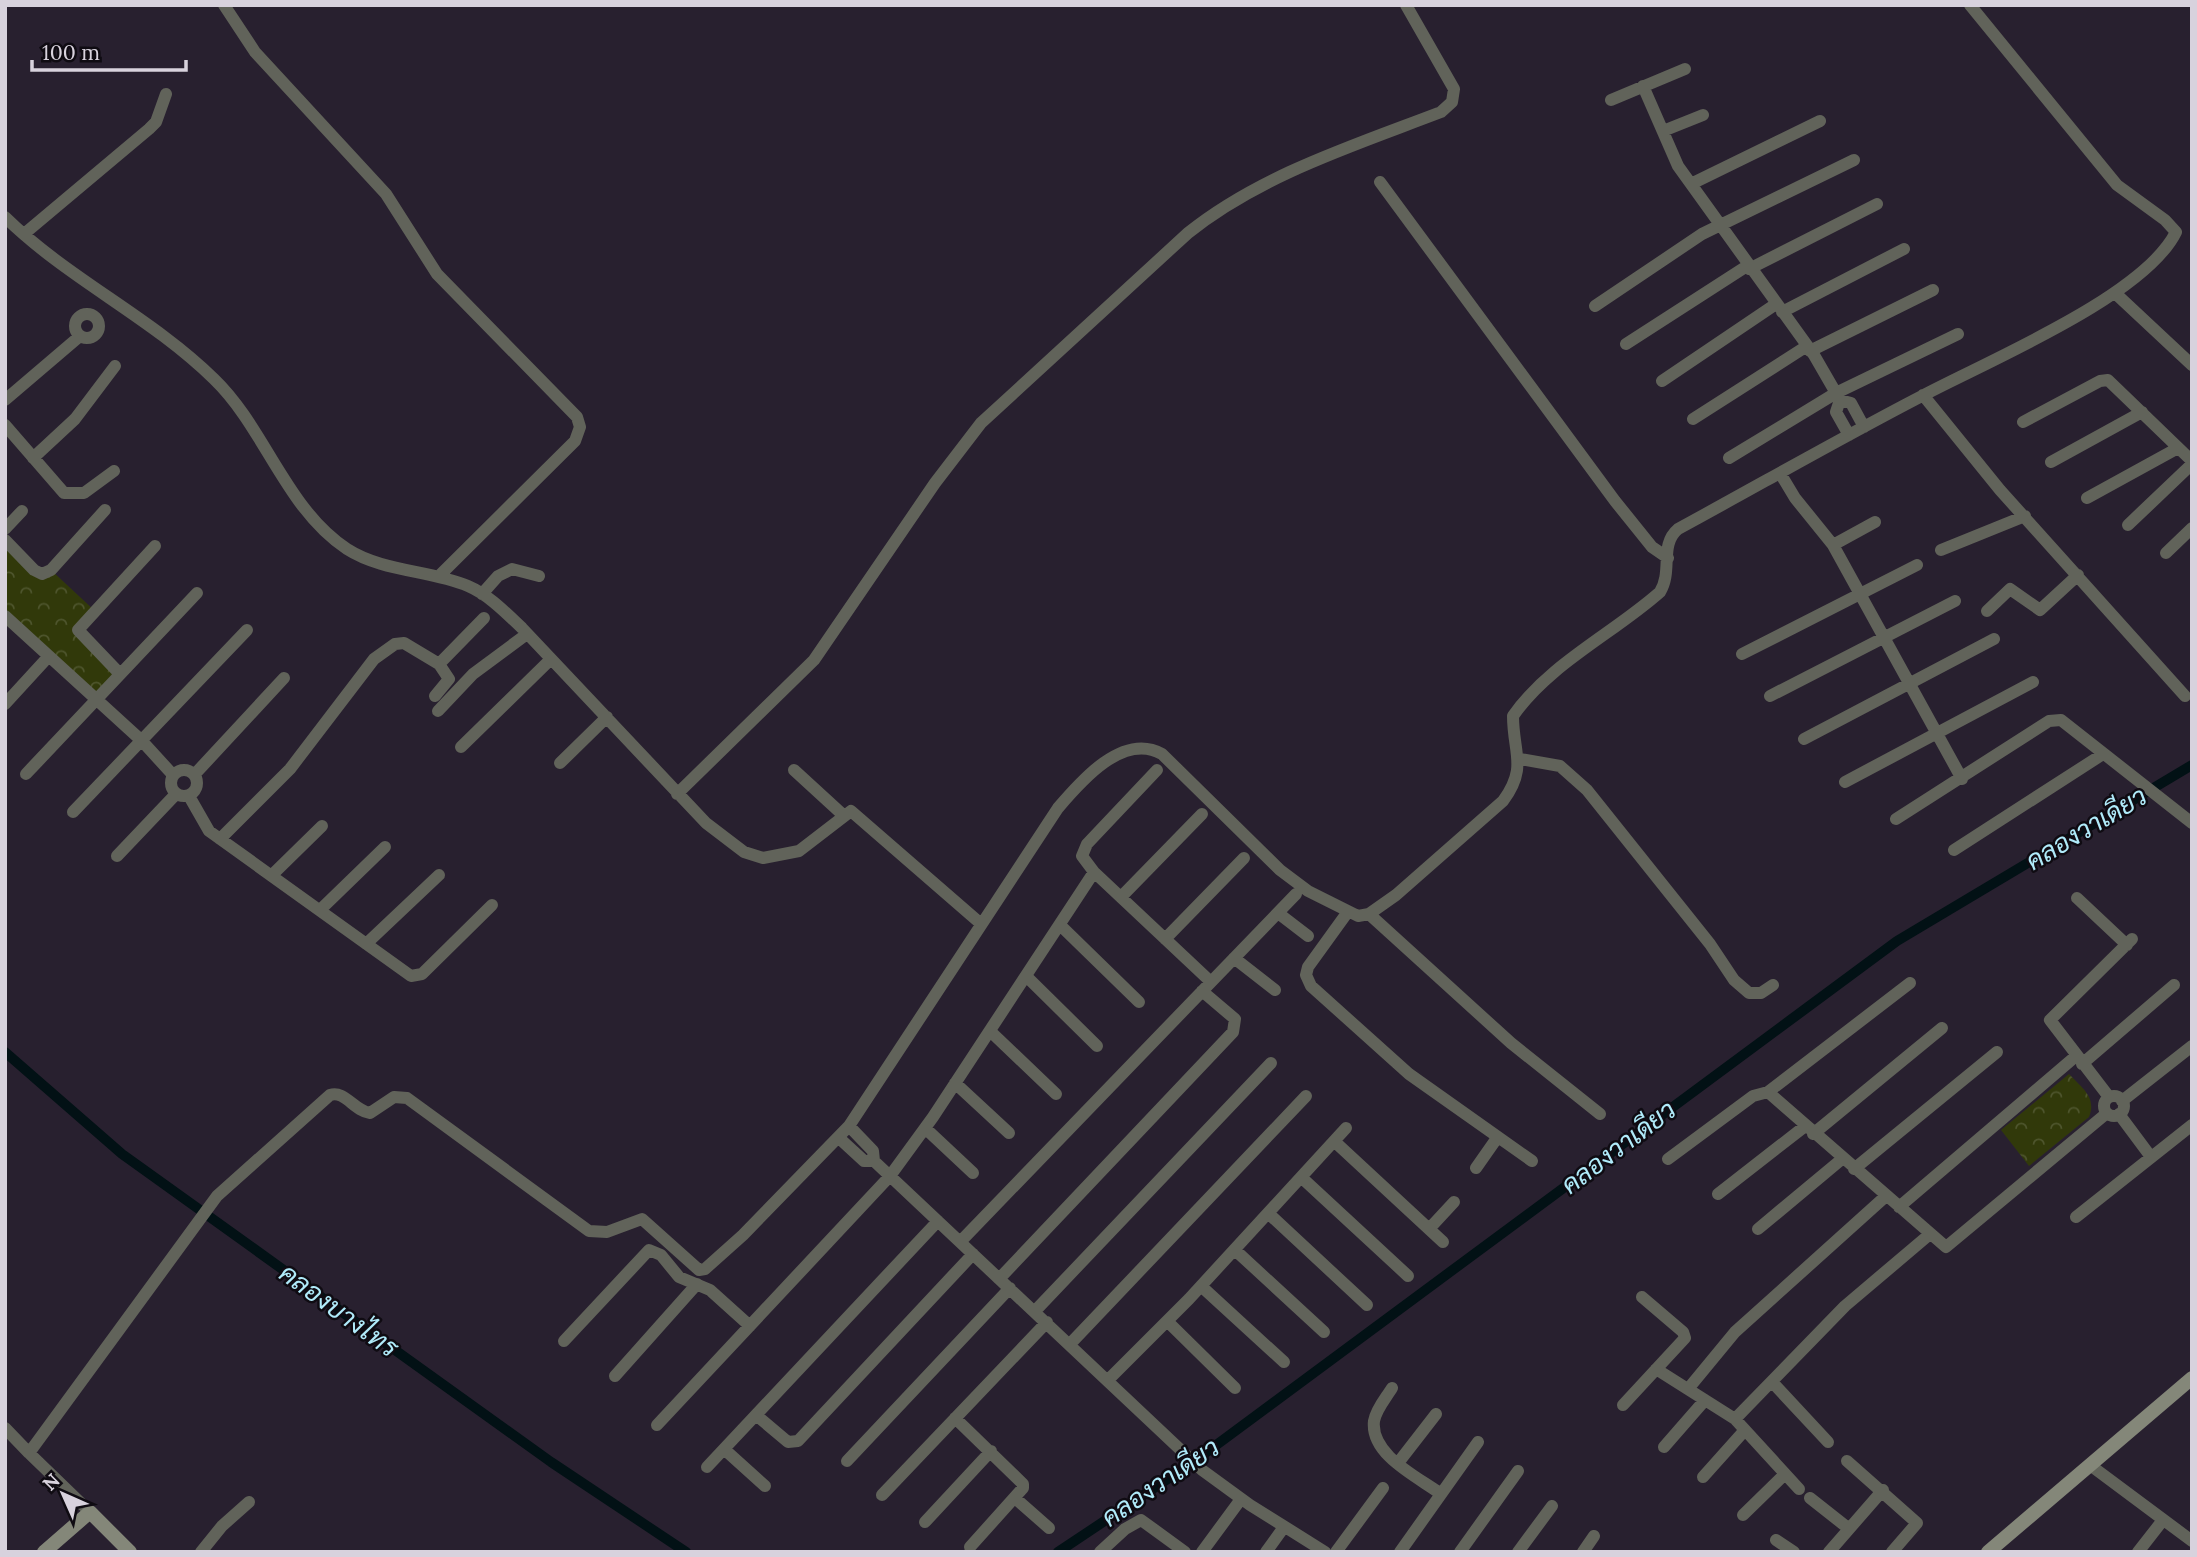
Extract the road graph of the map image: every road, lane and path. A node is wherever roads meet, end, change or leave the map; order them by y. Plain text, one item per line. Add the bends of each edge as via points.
1 (224, 5) edge
2 (1406, 5) edge
3 (1970, 5) edge
4 (1685, 69) dead end
5 (1643, 86) junction
6 (166, 94) dead end
7 (1611, 100) dead end
8 (1703, 115) dead end
9 (1820, 121) dead end
10 (1662, 131) junction
11 (1854, 160) dead end
12 (1380, 183) dead end
13 (1691, 184) junction
14 (1877, 204) dead end
15 (5, 217) edge
16 (1720, 226) junction
17 (24, 234) junction
18 (1904, 249) dead end
19 (1748, 267) junction
20 (1933, 290) dead end
21 (2115, 293) junction
22 (108, 300) junction
23 (1595, 306) dead end
24 (1779, 308) junction
25 (1958, 334) dead end
26 (1626, 344) dead end
27 (1808, 348) junction
28 (2192, 365) edge
29 (115, 366) dead end
30 (1662, 381) dead end
31 (1923, 395) junction
32 (1838, 397) junction
33 (5, 400) edge
34 (2141, 412) junction
35 (1693, 419) dead end
36 (2023, 422) dead end
37 (5, 425) edge
38 (1864, 427) junction
39 (1849, 435) junction
40 (2178, 448) junction
41 (33, 458) junction
42 (1729, 458) dead end
43 (2191, 461) edge
44 (2051, 462) dead end
45 (114, 471) dead end
46 (1780, 473) junction
47 (2087, 498) dead end
48 (105, 510) dead end
49 (22, 511) dead end
50 (2025, 516) junction
51 (1875, 522) dead end
52 (2128, 525) dead end
53 (2192, 528) edge
54 (5, 529) edge
55 (5, 540) edge
56 (1833, 545) junction
57 (155, 547) dead end
58 (1941, 550) dead end
59 (2166, 553) dead end
60 (1668, 558) junction
61 (1917, 565) dead end
62 (2078, 575) junction
63 (439, 576) junction
64 (539, 576) dead end
65 (197, 593) dead end
66 (1859, 593) junction
67 (482, 594) junction
68 (1955, 601) dead end
69 (1986, 611) dead end
70 (5, 616) edge
71 (484, 618) dead end
72 (247, 630) dead end
73 (527, 634) junction
74 (1883, 638) junction
75 (1994, 639) dead end
76 (1742, 654) dead end
77 (50, 656) junction
78 (551, 659) junction
79 (439, 664) junction
80 (120, 674) junction
81 (284, 678) dead end
82 (2033, 682) dead end
83 (1908, 683) junction
84 (435, 696) dead end
85 (1770, 696) dead end
86 (2185, 696) dead end
87 (95, 700) junction
88 (5, 704) edge
89 (438, 711) dead end
90 (607, 717) junction
91 (1937, 733) junction
92 (1804, 739) dead end
93 (142, 741) junction
94 (461, 747) dead end
95 (2103, 754) junction
96 (1520, 759) junction
97 (560, 763) dead end
98 (794, 769) dead end
99 (1157, 770) dead end
100 (26, 774) dead end
101 (195, 774) junction
102 (173, 775) junction
103 (1962, 779) junction
104 (1845, 782) dead end
105 (183, 795) junction
106 (682, 799) junction
107 (73, 812) dead end
108 (842, 814) junction
109 (1202, 814) dead end
110 (1896, 819) dead end
111 (2192, 823) edge
112 (322, 826) dead end
113 (220, 839) junction
114 (385, 847) dead end
115 (1954, 850) dead end
116 (117, 856) dead end
117 (1244, 858) dead end
118 (1094, 872) junction
119 (272, 874) junction
120 (439, 875) dead end
121 (1296, 894) dead end
122 (1121, 897) junction
123 (2077, 898) dead end
124 (492, 905) dead end
125 (320, 910) junction
126 (1278, 913) junction
127 (1347, 913) junction
128 (1369, 915) junction
129 (981, 923) junction
130 (1060, 925) junction
131 (1308, 936) dead end
132 (1165, 939) junction
133 (366, 944) junction
134 (1234, 958) junction
135 (1026, 976) junction
136 (1910, 983) dead end
137 (1773, 985) dead end
138 (2174, 985) dead end
139 (1207, 987) junction
140 (1275, 990) dead end
141 (1139, 1002) dead end
142 (1942, 1028) dead end
143 (990, 1031) junction
144 (1097, 1046) dead end
145 (2192, 1046) edge
146 (1997, 1052) dead end
147 (2079, 1060) junction
148 (1271, 1063) dead end
149 (954, 1083) junction
150 (1768, 1092) junction
151 (1056, 1094) dead end
152 (1306, 1096) dead end
153 (2116, 1110) junction
154 (1600, 1114) dead end
155 (2192, 1125) edge
156 (849, 1126) junction
157 (925, 1128) junction
158 (1346, 1128) dead end
159 (1808, 1131) junction
160 (1009, 1133) dead end
161 (839, 1138) junction
162 (1497, 1138) junction
163 (1334, 1141) junction
164 (2151, 1157) junction
165 (1668, 1159) dead end
166 (1842, 1159) junction
167 (874, 1161) junction
168 (1532, 1161) dead end
169 (1476, 1168) dead end
170 (1854, 1169) junction
171 (973, 1173) dead end
172 (890, 1176) junction
173 (1301, 1177) junction
174 (1718, 1194) dead end
175 (1886, 1196) junction
176 (1454, 1202) dead end
177 (1899, 1207) junction
178 (1268, 1213) junction
179 (2076, 1217) dead end
180 (937, 1220) junction
181 (1429, 1229) junction
182 (1758, 1229) dead end
183 (1930, 1234) junction
184 (960, 1242) junction
185 (1443, 1242) dead end
186 (1235, 1250) junction
187 (973, 1254) junction
188 (1408, 1276) dead end
189 (999, 1279) junction
190 (697, 1284) junction
191 (1201, 1286) junction
192 (1010, 1288) junction
193 (1642, 1297) dead end
194 (1367, 1305) dead end
195 (1035, 1311) junction
196 (1167, 1321) junction
197 (1046, 1322) junction
198 (750, 1326) junction
199 (1324, 1332) dead end
200 (564, 1341) dead end
201 (1070, 1344) junction
202 (1284, 1362) dead end
203 (1657, 1369) junction
204 (615, 1376) dead end
205 (2192, 1378) edge
206 (1108, 1380) junction
207 (1773, 1383) junction
208 (1235, 1388) dead end
209 (1392, 1388) dead end
210 (1688, 1389) junction
211 (1704, 1400) junction
212 (1623, 1405) dead end
213 (756, 1415) junction
214 (1436, 1415) dead end
215 (955, 1418) junction
216 (1735, 1419) junction
217 (657, 1425) dead end
218 (5, 1428) edge
219 (1745, 1430) junction
220 (1478, 1442) dead end
221 (1828, 1442) dead end
222 (1664, 1447) dead end
223 (724, 1449) junction
224 (990, 1451) junction
225 (29, 1453) junction
226 (847, 1461) dead end
227 (1847, 1461) dead end
228 (1398, 1462) junction
229 (2090, 1465) junction
230 (707, 1467) dead end
231 (1518, 1471) dead end
232 (1785, 1474) junction
233 (1703, 1477) dead end
234 (765, 1486) dead end
235 (1383, 1488) dead end
236 (1799, 1489) dead end
237 (1883, 1490) junction
238 (1441, 1494) junction
239 (882, 1495) dead end
240 (1015, 1498) junction
241 (1810, 1498) dead end
242 (1241, 1499) junction
243 (249, 1502) dead end
244 (1552, 1506) dead end
245 (90, 1512) junction
246 (1744, 1515) dead end
247 (2163, 1520) junction
248 (925, 1522) dead end
249 (1284, 1527) junction
250 (1049, 1528) dead end
251 (1849, 1528) junction
252 (1594, 1536) dead end
253 (1776, 1540) dead end
254 (2192, 1541) edge
255 (970, 1546) dead end
256 (44, 1552) edge
257 (130, 1552) edge
258 (201, 1552) edge
259 (1100, 1552) edge
260 (1185, 1552) edge
261 (1202, 1552) edge
262 (1266, 1552) edge
263 (1325, 1552) edge
264 (1335, 1552) edge
265 (1400, 1552) edge
266 (1460, 1552) edge
267 (1518, 1552) edge
268 (1583, 1552) edge
269 (1794, 1552) edge
270 (1829, 1552) edge
271 (1892, 1552) edge
272 (1988, 1552) edge
273 (2138, 1552) edge

1 - 63 street via 255,52 386,194 437,274 577,417 580,427 575,441
2 - 106 street via 1454,89 1452,102 1441,112 1322,158 1249,194 1188,233 981,423 814,660
3 - 21 street via 2117,185 2176,232 2169,247
4 - 5 street
5 - 7 street
5 - 10 street
6 - 17 street via 149,129
8 - 10 street
9 - 13 street
10 - 13 street
11 - 16 street
12 - 60 street via 1615,501 1652,547
13 - 16 street
14 - 19 street
15 - 17 street
16 - 19 street
16 - 23 street
17 - 22 street
18 - 24 street
19 - 24 street
19 - 26 street
20 - 27 street
21 - 28 street
21 - 31 street
22 - 33 street via 94,316 97,333 80,336
22 - 63 street via 216,380 310,514 347,549 398,568
24 - 27 street
24 - 30 street
25 - 32 street
27 - 32 street
27 - 35 street
29 - 41 street via 75,419
31 - 38 street
31 - 50 street
32 - 38 street via 1851,403
32 - 39 street via 1836,412
32 - 42 street
34 - 36 street via 2108,380
34 - 40 street
34 - 44 street
37 - 41 street
38 - 39 street
39 - 46 street
40 - 43 street
40 - 47 street
41 - 45 street via 64,493 84,493
43 - 52 street
46 - 56 street
46 - 60 street via 1678,529 1671,535
48 - 55 street via 51,570 42,574
49 - 54 street
50 - 58 street
50 - 62 street
51 - 56 street
53 - 59 street
56 - 66 street
57 - 80 street via 78,629
60 - 96 street via 1667,580 1660,592 1521,704 1513,716
61 - 66 street
62 - 69 street via 2040,610 2010,589
62 - 86 street
63 - 67 street
64 - 67 street via 512,569 498,576
65 - 80 street
66 - 74 street
66 - 76 street
67 - 73 street
68 - 74 street
70 - 77 street
71 - 79 street
72 - 93 street
73 - 78 street
73 - 89 street via 474,674
74 - 83 street
74 - 85 street
75 - 83 street
77 - 87 street
77 - 88 street
78 - 90 street
78 - 94 street
79 - 84 street via 449,679
79 - 113 street via 404,643 374,659 290,769
80 - 87 street
81 - 101 street
82 - 91 street
83 - 91 street
83 - 92 street
87 - 93 street
87 - 100 street
90 - 97 street
90 - 106 street
91 - 103 street
91 - 104 street
93 - 102 street
93 - 107 street
95 - 103 street via 2061,720 2049,721
95 - 111 street
95 - 115 street
96 - 128 street via 1515,784 1503,801
96 - 137 street via 1560,766 1587,790 1749,993 1761,993
98 - 108 street
99 - 118 street via 1083,850 1086,864
101 - 102 street via 188,770
101 - 105 street via 198,786
102 - 105 street via 171,785
103 - 110 street
105 - 113 street
105 - 116 street
106 - 108 street via 744,852 763,858 799,850
108 - 129 street via 850,811 861,817
109 - 122 street
112 - 119 street
113 - 119 street
114 - 125 street
117 - 132 street
118 - 122 street
118 - 130 street
119 - 125 street
120 - 133 street
121 - 126 street
122 - 132 street
123 - 147 street via 2129,942 2050,1020
124 - 133 street via 417,976
125 - 133 street
126 - 131 street
126 - 134 street
127 - 128 street
127 - 129 street via 1280,870 1162,754 1144,747 1099,766 1077,786
127 - 162 street via 1308,967 1311,986 1409,1074
128 - 154 street via 1511,1043
129 - 156 street
130 - 135 street
130 - 141 street
132 - 139 street
134 - 139 street
134 - 140 street
135 - 143 street
135 - 144 street
136 - 150 street
138 - 147 street
139 - 184 street
139 - 189 street via 1235,1019 1233,1032
142 - 159 street
143 - 149 street
143 - 151 street
145 - 153 street
146 - 170 street
147 - 153 street via 2109,1097 2104,1105
147 - 177 street
148 - 195 street
149 - 157 street
149 - 160 street
150 - 159 street
150 - 165 street via 1753,1096
152 - 201 street
153 - 164 street
153 - 183 street via 1946,1247
155 - 164 street
156 - 161 street
156 - 167 street via 873,1151
157 - 171 street
157 - 172 street
158 - 163 street
159 - 166 street
159 - 174 street
161 - 167 street via 864,1161
161 - 225 street via 743,1235 699,1270 642,1219 607,1232 589,1231 407,1098 394,1097 375,1111 363,1112 341,1095 330,1095 216,1198
162 - 168 street
162 - 169 street
163 - 173 street
163 - 181 street
164 - 179 street
166 - 170 street
166 - 182 street
167 - 172 street
170 - 175 street
172 - 180 street
172 - 198 street
173 - 178 street
173 - 188 street
175 - 177 street
175 - 210 street via 1735,1332
176 - 181 street
177 - 183 street
178 - 186 street
178 - 194 street
180 - 184 street
180 - 213 street
181 - 185 street
183 - 207 street via 1845,1306
184 - 187 street
186 - 191 street
186 - 199 street
187 - 189 street
187 - 213 street via 798,1441 788,1442
189 - 192 street
190 - 198 street
190 - 200 street via 679,1277 661,1255 649,1250
190 - 204 street
191 - 196 street
191 - 202 street
192 - 195 street
192 - 226 street
193 - 203 street via 1685,1335
195 - 197 street
196 - 206 street
196 - 208 street
197 - 201 street
197 - 215 street
198 - 217 street
201 - 206 street
203 - 210 street
203 - 212 street
205 - 229 street
206 - 242 street via 1202,1470
207 - 216 street
207 - 221 street
209 - 228 street via 1378,1411 1374,1430 1385,1453
210 - 211 street
211 - 216 street
211 - 222 street
213 - 223 street
214 - 228 street
215 - 224 street
215 - 239 street
216 - 219 street
218 - 225 street
219 - 232 street
219 - 233 street
220 - 238 street
223 - 230 street
223 - 234 street
224 - 240 street via 1023,1484
224 - 248 street
225 - 245 street
227 - 237 street
228 - 238 street
229 - 247 street
229 - 272 street
231 - 266 street
232 - 236 street
232 - 246 street
235 - 264 street
237 - 251 street
237 - 271 street via 1917,1523
238 - 265 street
240 - 250 street
240 - 255 street
241 - 251 street
242 - 249 street
242 - 261 street
243 - 258 street
244 - 267 street
245 - 256 street
245 - 257 street
247 - 254 street
247 - 273 street
249 - 262 street
249 - 263 street
251 - 270 street
252 - 268 street
253 - 269 street
259 - 260 street via 1141,1520

